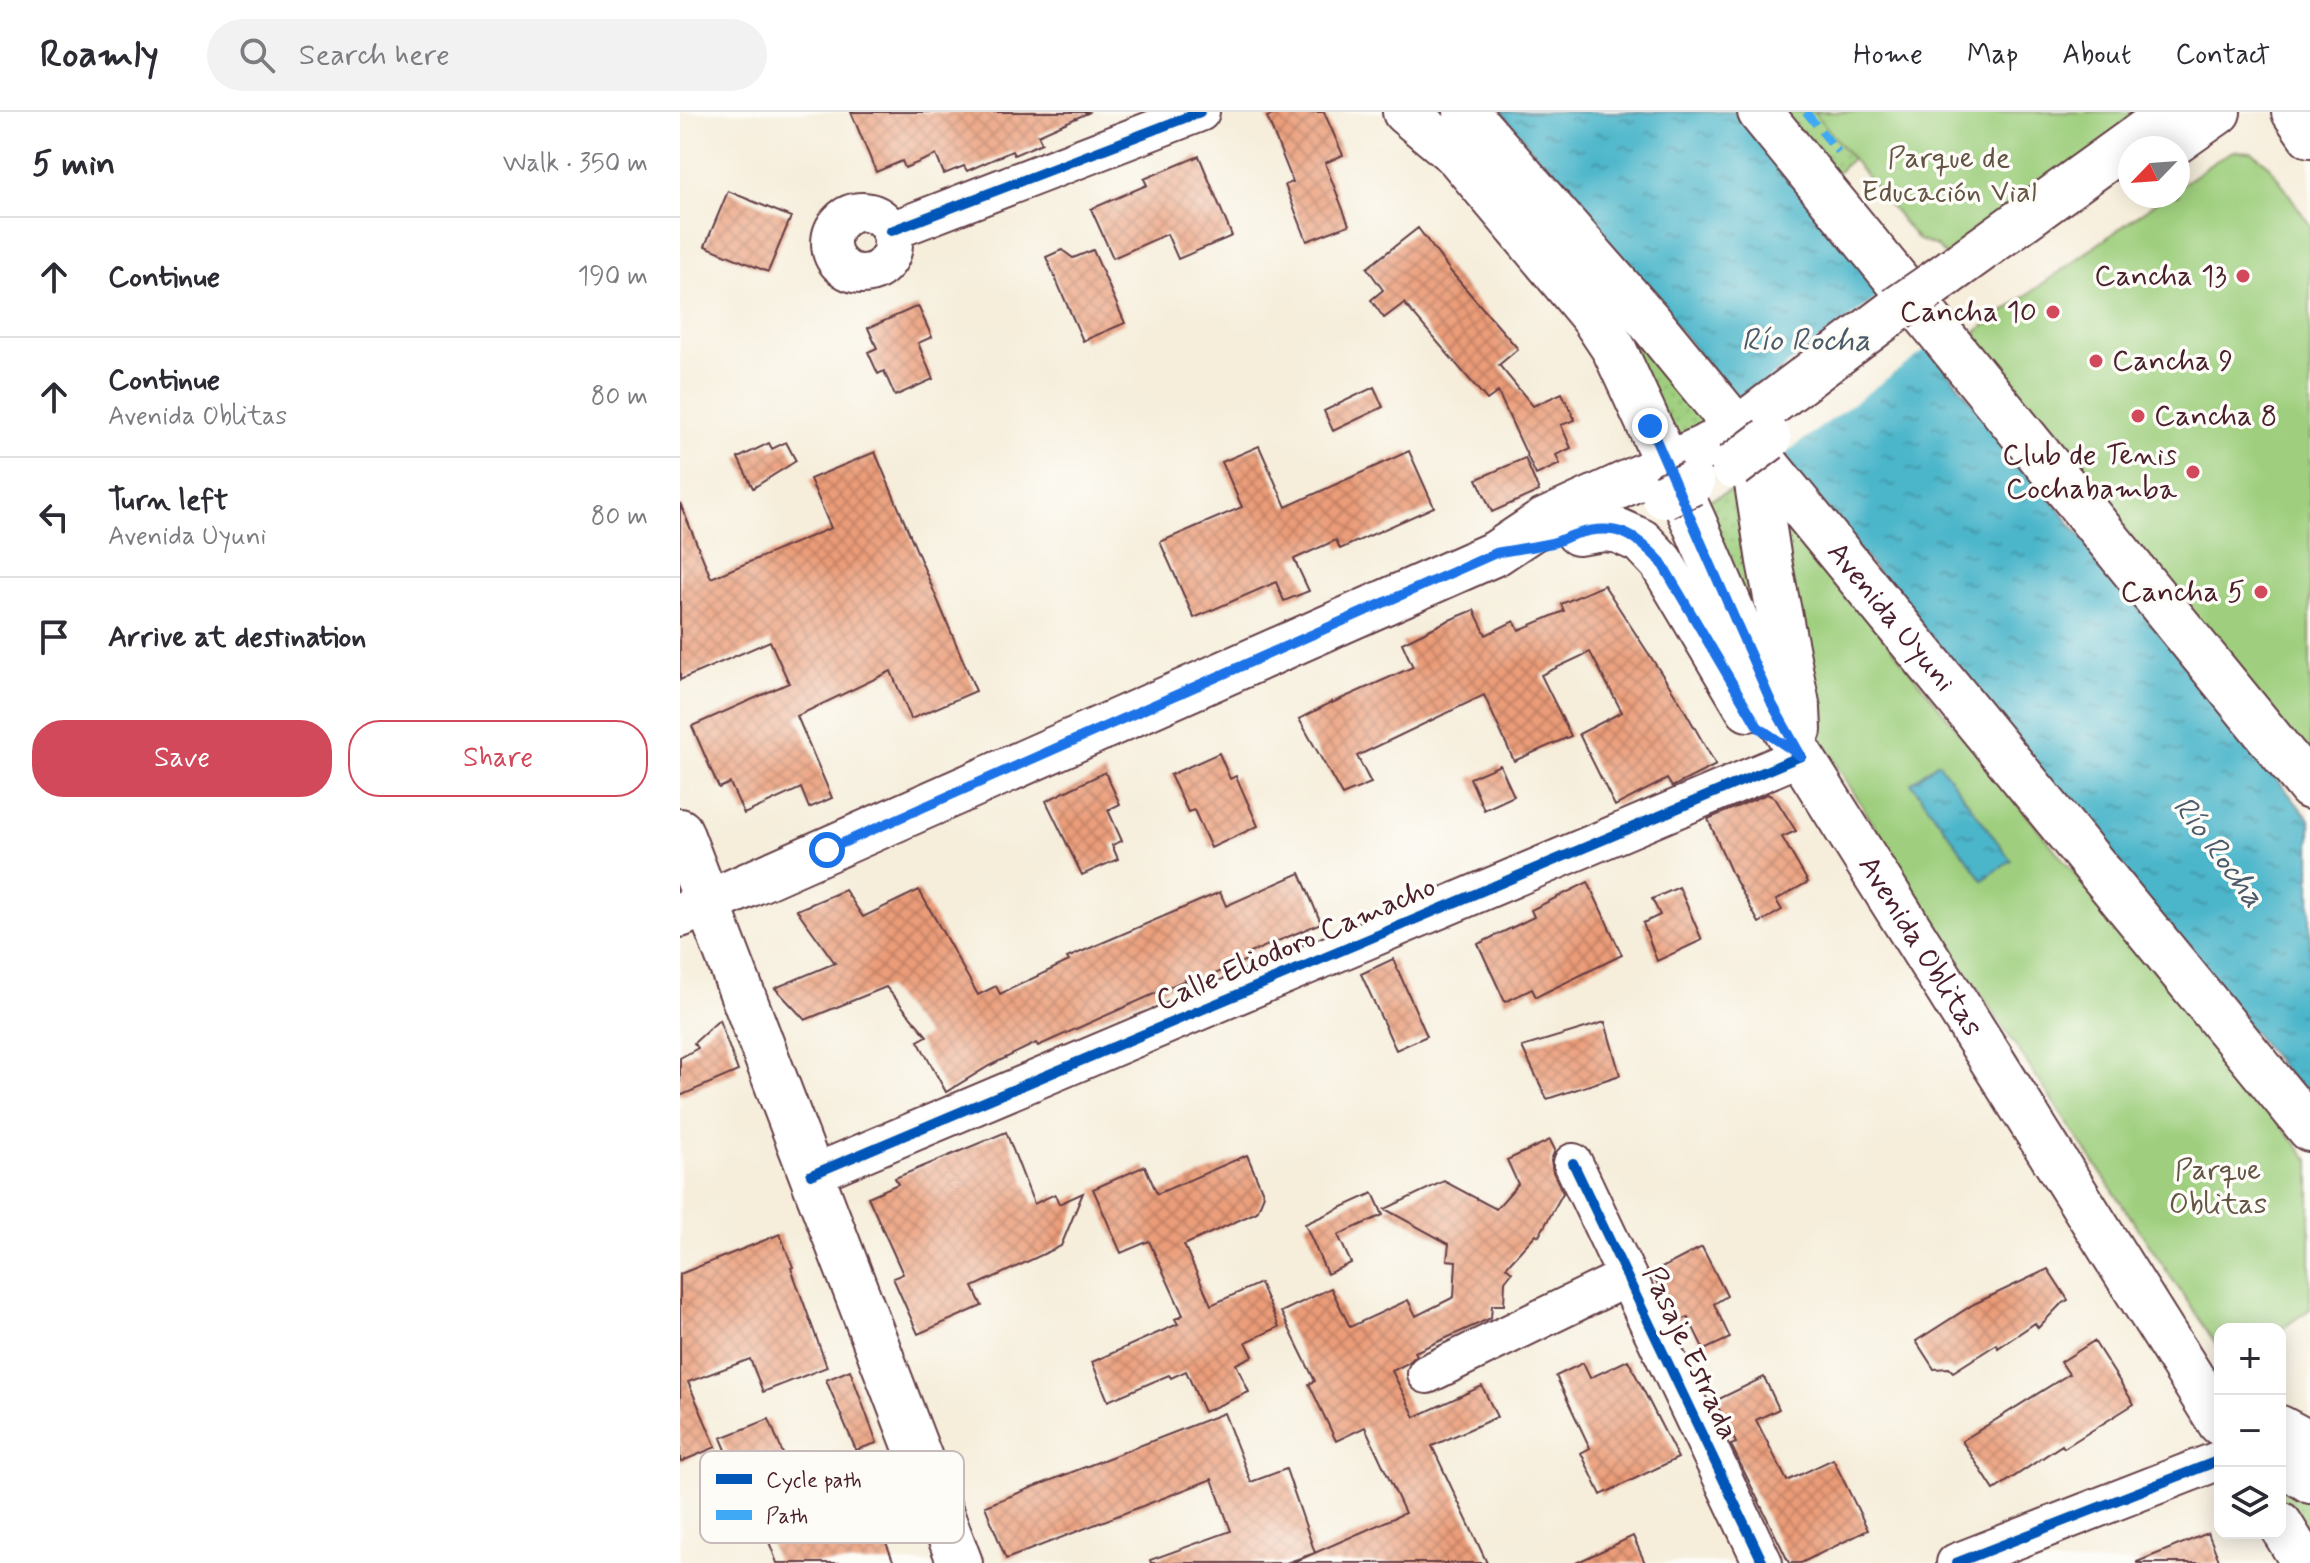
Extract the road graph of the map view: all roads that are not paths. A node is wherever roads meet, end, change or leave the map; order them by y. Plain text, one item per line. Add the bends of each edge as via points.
1 (1200, 112) edge
2 (1394, 112) edge
3 (1405, 112) edge
4 (1466, 112) edge
5 (1760, 112) edge
6 (2172, 112) edge
7 (2218, 112) edge
8 (2294, 112) edge
9 (2310, 135) edge
10 (2184, 136) edge
11 (2118, 182) edge
12 (891, 231) dead end
13 (1921, 308) junction
14 (1713, 458) junction
15 (1609, 491) junction
16 (1578, 533) junction
17 (1496, 553) junction
18 (1801, 756) junction
19 (2310, 787) edge
20 (680, 831) edge
21 (694, 909) edge
22 (2310, 1129) edge
23 (1573, 1163) dead end
24 (811, 1175) junction
25 (1627, 1277) junction
26 (2168, 1340) junction
27 (2214, 1371) edge
28 (1427, 1374) dead end
29 (2214, 1413) edge
30 (2286, 1431) edge
31 (2310, 1444) edge
32 (917, 1451) edge
33 (2214, 1462) edge
34 (2282, 1467) edge
35 (2310, 1484) edge
36 (2286, 1534) edge
37 (952, 1543) edge
38 (960, 1563) edge
39 (1763, 1563) edge
40 (1956, 1563) edge
41 (2304, 1563) edge

1 - 12 street
2 - 15 main road via 1587,354 1622,422 1621,464
3 - 18 main road via 1458,156 1614,349 1772,704
4 - 14 main road, Avenida Uyuni via 1650,322
5 - 19 main road
6 - 13 main road
7 - 10 main road
8 - 9 main road
11 - 13 main road
13 - 14 main road
14 - 15 main road
14 - 16 main road
14 - 18 main road via 1769,561 1798,709
14 - 22 main road, Avenida Uyuni
15 - 17 main road via 1544,521
16 - 17 main road
16 - 18 main road, Avenida Oblitas via 1604,529 1641,541 1661,562 1758,727
17 - 21 main road
18 - 24 street, Calle Eliodoro Camacho
18 - 26 main road, Avenida Oblitas
20 - 21 main road
21 - 24 main road
23 - 25 street, Pasaje Estrada
24 - 32 main road
25 - 28 street, Pasaje Estrada
25 - 39 street, Pasaje Estrada
26 - 27 main road
26 - 29 main road, Avenida Oblitas
30 - 31 main road
33 - 40 street
34 - 35 street
36 - 41 main road
37 - 38 main road

